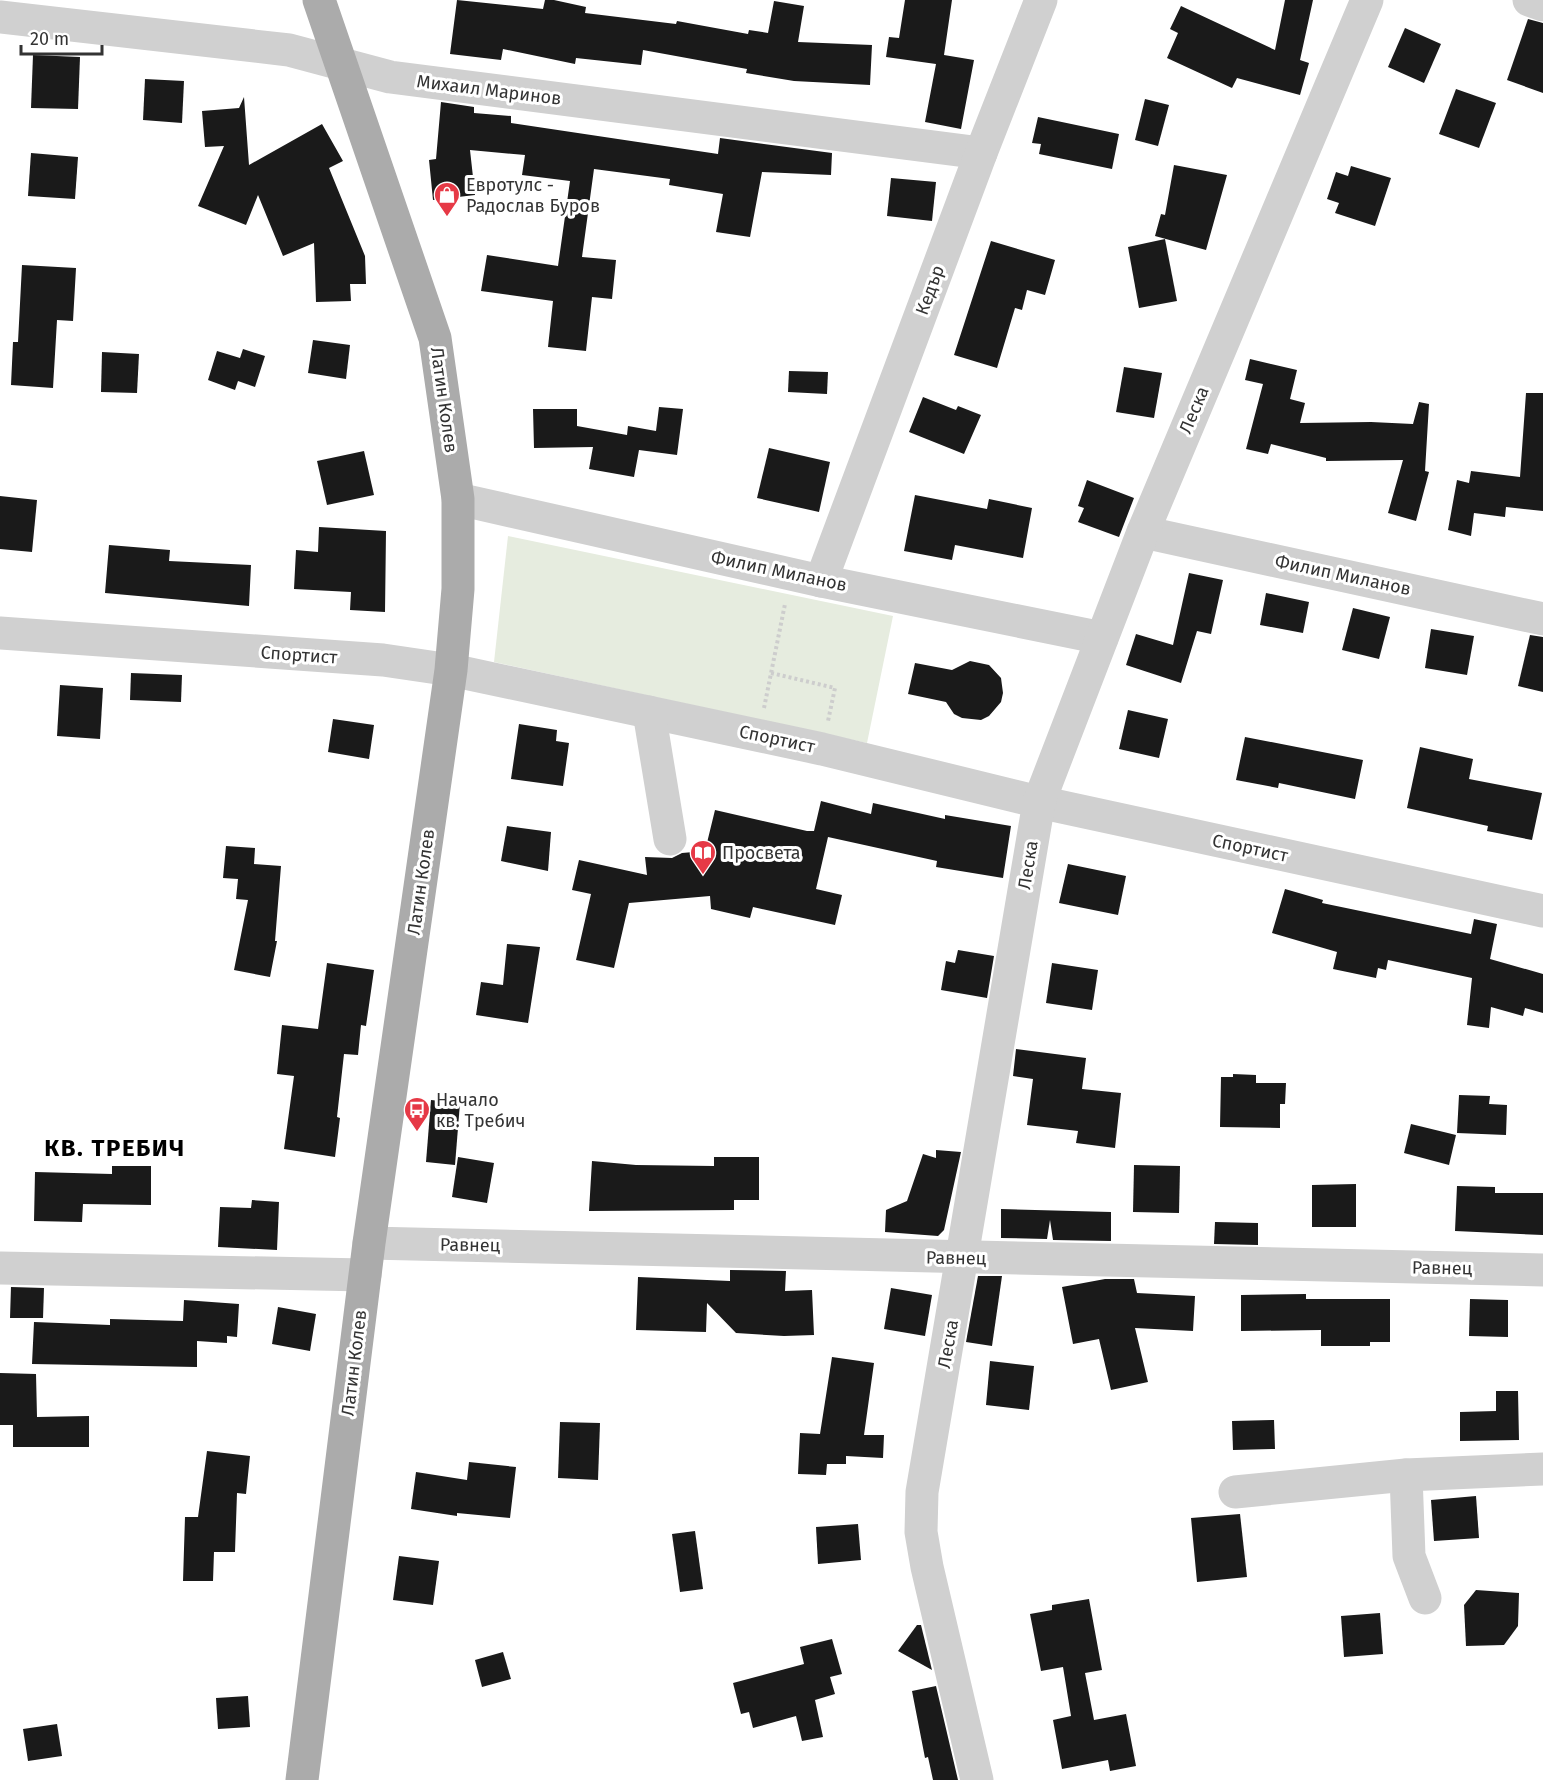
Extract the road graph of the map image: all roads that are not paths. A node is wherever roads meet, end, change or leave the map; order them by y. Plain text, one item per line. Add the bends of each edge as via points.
1 (319, 0) edge
2 (1041, 0) edge
3 (1367, 0) edge
4 (1529, 0) edge
5 (1543, 5) edge
6 (0, 17) edge
7 (339, 64) junction
8 (981, 153) junction
9 (458, 499) junction
10 (1143, 532) junction
11 (806, 577) junction
12 (1543, 619) edge
13 (0, 633) edge
14 (1102, 638) junction
15 (451, 670) junction
16 (649, 712) junction
17 (1039, 802) junction
18 (670, 839) dead end
19 (1543, 911) edge
20 (369, 1243) junction
21 (963, 1258) junction
22 (0, 1268) edge
23 (1543, 1270) edge
24 (365, 1275) junction
25 (1543, 1468) edge
26 (1406, 1475) junction
27 (1235, 1492) dead end
28 (1425, 1598) dead end
29 (302, 1780) edge
30 (977, 1780) edge

1 - 7 main road, Латин Колев
2 - 8 street, Кедър
3 - 10 street, Леска
4 - 5 street
6 - 7 street, Михаил Маринов via 289,50
7 - 8 street, Михаил Маринов via 390,77
7 - 9 main road, Латин Колев via 435,338
8 - 11 street, Кедър
9 - 11 street, Филип Миланов
9 - 15 main road, Латин Колев via 458,589
10 - 12 street, Филип Миланов
10 - 14 street, Леска
11 - 14 street, Филип Миланов
13 - 15 street, Спортист via 383,660
14 - 17 street, Леска
15 - 16 street, Спортист
15 - 20 main road, Латин Колев
16 - 17 street, Спортист via 822,748
16 - 18 street
17 - 19 street, Спортист
17 - 21 street, Леска
20 - 21 street, Равнец
20 - 24 main road, Латин Колев
21 - 23 street, Равнец
21 - 30 street, Леска via 922,1492 921,1532
22 - 24 street
24 - 29 main road, Латин Колев
25 - 26 street
26 - 27 street
26 - 28 street via 1408,1556

